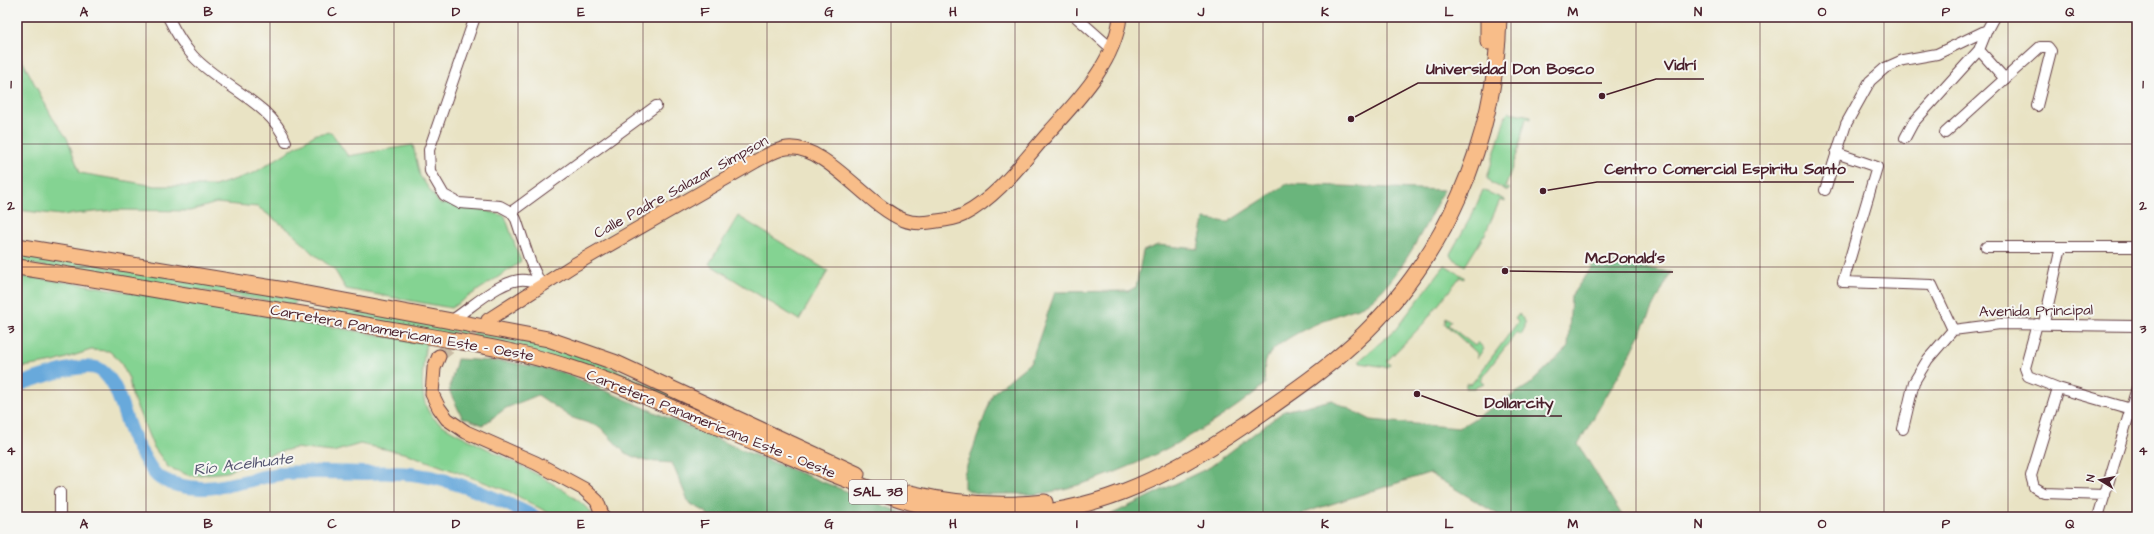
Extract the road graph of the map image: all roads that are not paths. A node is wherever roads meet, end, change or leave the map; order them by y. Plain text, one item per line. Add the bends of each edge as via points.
1 (168, 17) edge
2 (475, 17) edge
3 (1076, 17) edge
4 (1120, 17) edge
5 (1488, 17) edge
6 (1499, 17) edge
7 (1994, 17) edge
8 (1987, 30) junction
9 (1112, 49) junction
10 (1979, 50) junction
11 (2005, 79) junction
12 (656, 106) dead end
13 (2037, 106) dead end
14 (1944, 133) dead end
15 (1905, 138) dead end
16 (286, 142) dead end
17 (1836, 153) junction
18 (1825, 190) dead end
19 (511, 212) junction
20 (17, 246) edge
21 (1986, 247) dead end
22 (2061, 247) junction
23 (2137, 247) edge
24 (17, 267) edge
25 (541, 285) junction
26 (295, 291) junction
27 (332, 299) junction
28 (290, 312) junction
29 (329, 318) junction
30 (452, 320) junction
31 (488, 320) tunnel mouth
32 (2041, 324) junction
33 (2137, 326) edge
34 (1953, 330) junction
35 (439, 356) tunnel mouth
36 (2058, 388) junction
37 (2137, 388) edge
38 (2131, 409) junction
39 (1902, 429) dead end
40 (60, 492) dead end
41 (2105, 495) junction
42 (60, 517) edge
43 (603, 517) edge
44 (2098, 517) edge

1 - 16 street via 181,42 194,57 269,115 282,129
2 - 19 street via 429,150 430,171 444,195 449,198 459,203 500,206
3 - 9 street
4 - 9 main road, Calle Padre Salazar Simpson
5 - 30 highway, Carretera Panamericana Este - Oeste / SAL 38 via 1487,51 1480,102 1464,161 1437,224 1416,258 1389,293 1332,350 1247,412 1177,457 1150,471 1090,493 1044,502 1007,504 964,503 906,492 855,473 652,378 601,357 548,339
6 - 29 highway, Carretera Panamericana Este - Oeste / SAL 38 via 1488,107 1472,169 1444,229 1397,300 1349,348 1231,434 1164,475 1138,487 1086,504 1046,512 1007,515 971,514 930,508 865,487 571,367 529,356
7 - 8 street
8 - 10 street
8 - 17 street via 1937,54 1903,60 1885,68 1870,81 1846,124
9 - 25 main road, Calle Padre Salazar Simpson via 1066,113 1002,184 980,204 959,217 922,223 903,219 867,196 815,154 787,148 756,161
10 - 11 street
10 - 15 street via 1912,123
11 - 13 street via 2040,47 2048,47 2051,51
11 - 14 street
12 - 19 street
17 - 18 street
17 - 34 street via 1877,166 1843,282 1932,285
19 - 25 street
20 - 26 highway, Carretera Panamericana Este - Oeste / SAL 38
21 - 22 street
22 - 23 street
22 - 32 street
24 - 28 highway, Carretera Panamericana Este - Oeste / SAL 38
25 - 30 street via 527,280 511,282
25 - 31 main road, Calle Padre Salazar Simpson
26 - 27 highway, Carretera Panamericana Este - Oeste / SAL 38
26 - 28 highway via 302,298 302,303
27 - 29 highway via 327,300 322,307
27 - 30 highway, Carretera Panamericana Este - Oeste / SAL 38
28 - 29 highway, Carretera Panamericana Este - Oeste / SAL 38
32 - 33 street, Avenida Principal
32 - 34 street, Avenida Principal via 2000,324
32 - 36 street via 2026,373 2032,379
34 - 39 street via 1914,382
35 - 43 main road via 433,374 432,394 438,408 447,419 466,432 536,463 584,489 597,501
36 - 38 street
36 - 41 street via 2031,476 2034,487 2044,492
37 - 38 street
38 - 41 street
40 - 42 street
41 - 44 street

